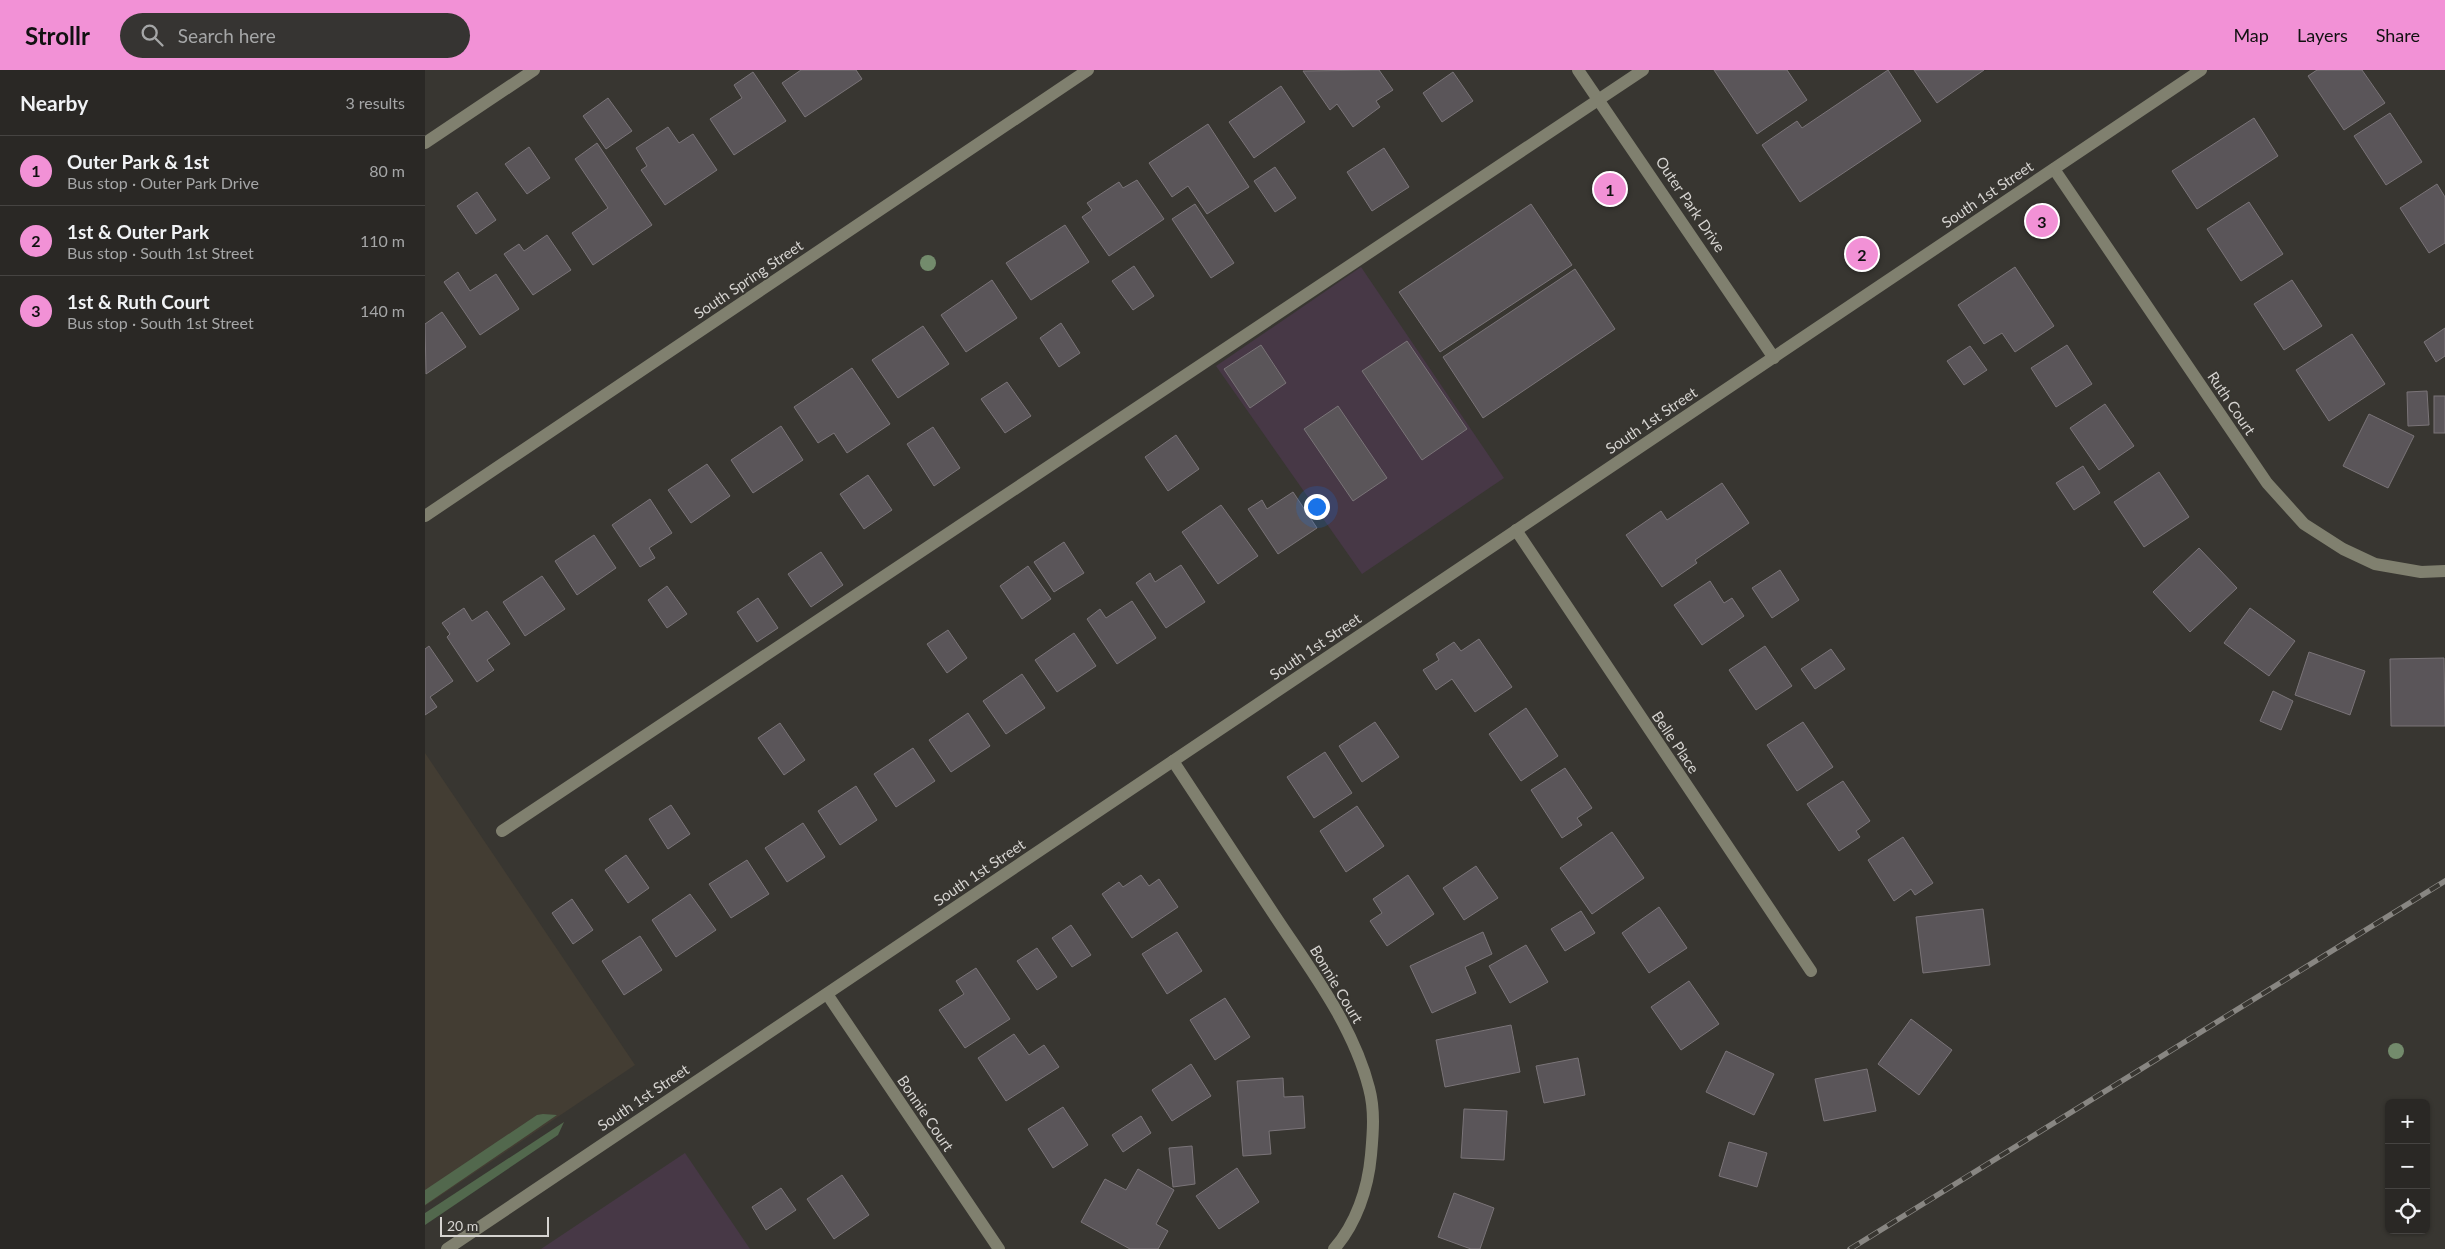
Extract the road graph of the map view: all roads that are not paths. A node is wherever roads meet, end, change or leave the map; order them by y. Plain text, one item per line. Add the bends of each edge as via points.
1 (534, 70) edge
2 (1088, 70) edge
3 (1578, 70) edge
4 (1643, 70) edge
5 (2201, 70) edge
6 (1599, 99) junction
7 (425, 143) edge
8 (2054, 168) junction
9 (1774, 358) junction
10 (425, 516) edge
11 (1516, 530) junction
12 (2445, 571) edge
13 (1173, 760) junction
14 (502, 831) dead end
15 (1811, 971) dead end
16 (827, 994) junction
17 (447, 1249) edge
18 (999, 1249) edge
19 (1334, 1249) edge

1 - 7 street
2 - 10 street, South Spring Street
3 - 6 street, Outer Park Drive
4 - 6 street
5 - 8 street, South 1st Street
6 - 9 street, Outer Park Drive
6 - 14 street
8 - 9 street, South 1st Street
8 - 12 street, Ruth Court via 2267,483 2303,524 2375,564 2421,572
9 - 11 street, South 1st Street
11 - 13 street, South 1st Street
11 - 15 street, Belle Place
13 - 16 street, South 1st Street
13 - 19 street, Bonnie Court via 1326,994 1360,1056 1374,1124 1370,1169 1361,1202
16 - 17 street, South 1st Street
16 - 18 street, Bonnie Court

